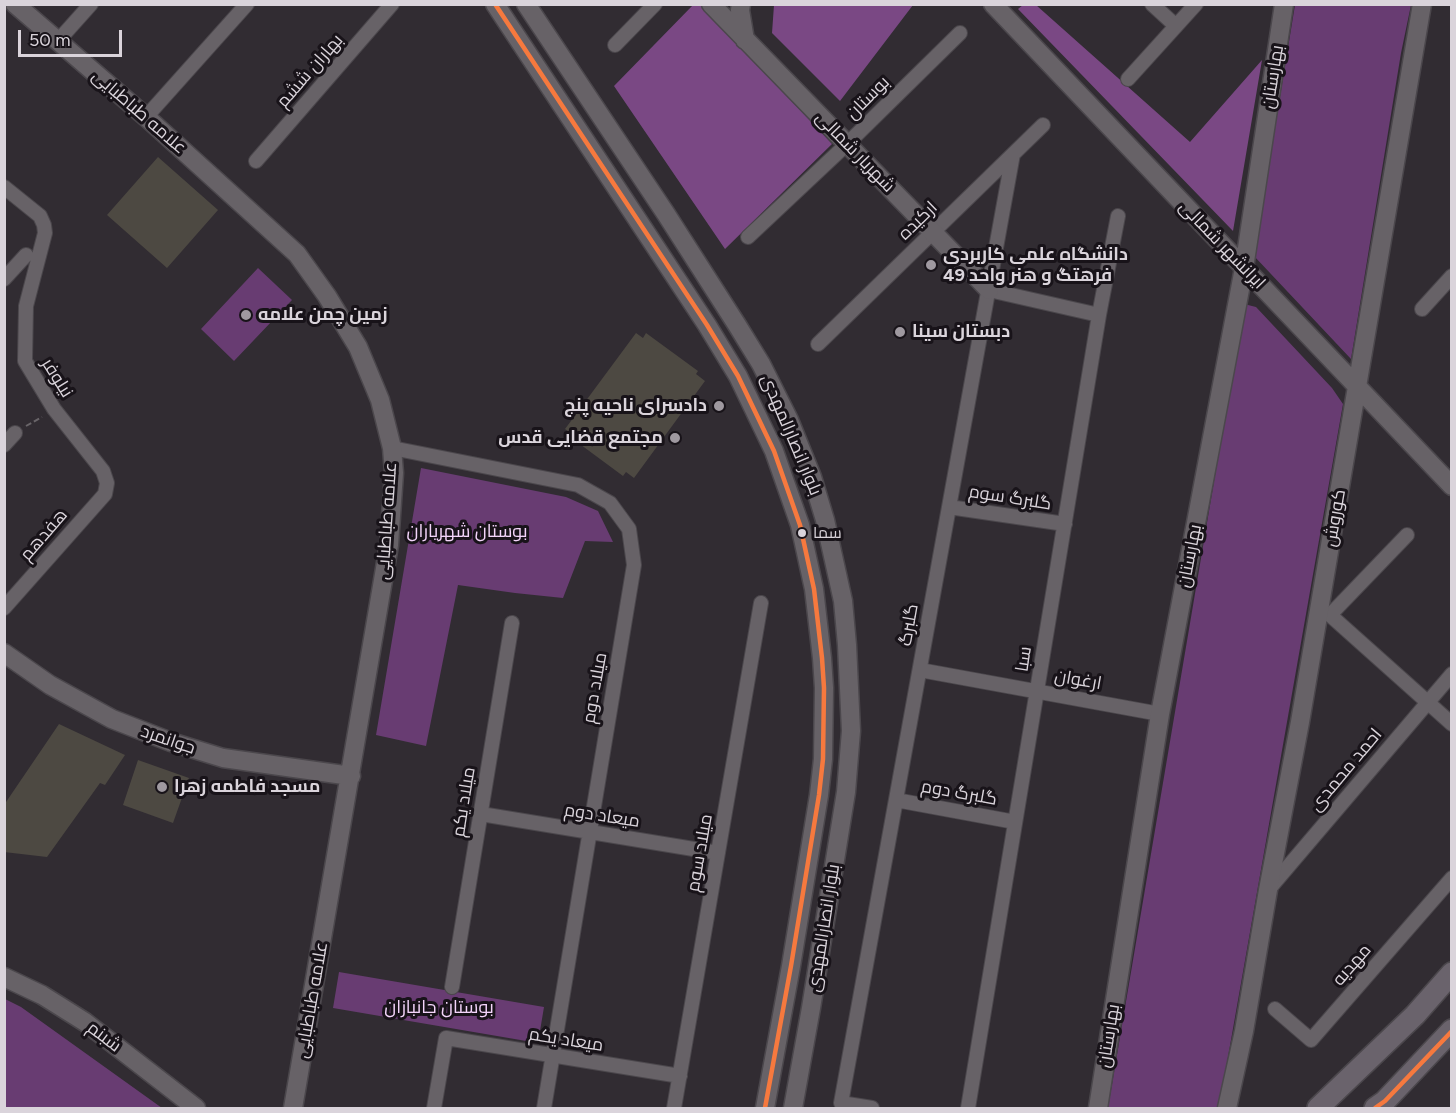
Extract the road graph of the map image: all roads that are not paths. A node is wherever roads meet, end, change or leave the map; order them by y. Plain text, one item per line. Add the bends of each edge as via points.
1 (15, 4) edge
2 (91, 4) edge
3 (247, 4) edge
4 (392, 4) edge
5 (495, 4) edge
6 (526, 4) edge
7 (655, 4) edge
8 (711, 4) edge
9 (741, 4) edge
10 (993, 4) edge
11 (1152, 4) edge
12 (1196, 4) edge
13 (1284, 4) edge
14 (1422, 4) edge
15 (1176, 26) junction
16 (960, 33) dead end
17 (745, 40) junction
18 (57, 42) junction
19 (615, 45) dead end
20 (1128, 79) dead end
21 (146, 117) junction
22 (1043, 125) dead end
23 (847, 144) junction
24 (1013, 154) junction
25 (256, 161) dead end
26 (4, 187) edge
27 (1118, 216) dead end
28 (933, 232) junction
29 (748, 237) dead end
30 (26, 255) dead end
31 (1244, 268) junction
32 (1452, 276) edge
33 (4, 279) edge
34 (988, 290) junction
35 (1422, 309) dead end
36 (1099, 315) junction
37 (818, 344) dead end
38 (1357, 387) junction
39 (15, 434) road end
40 (4, 445) edge
41 (392, 448) junction
42 (106, 483) joint
43 (1452, 486) edge
44 (949, 507) junction
45 (1065, 524) junction
46 (1407, 535) dead end
47 (761, 603) dead end
48 (4, 608) edge
49 (513, 623) dead end
50 (4, 653) edge
51 (920, 670) junction
52 (1452, 674) edge
53 (1037, 691) junction
54 (1427, 702) junction
55 (1160, 714) junction
56 (1452, 724) edge
57 (351, 776) junction
58 (896, 800) junction
59 (481, 814) junction
60 (1015, 822) junction
61 (590, 832) junction
62 (718, 853) junction
63 (1452, 878) edge
64 (1268, 890) junction
65 (1452, 973) edge
66 (4, 977) edge
67 (452, 987) dead end
68 (1275, 1009) dead end
69 (1244, 1031) junction
70 (1448, 1037) edge
71 (552, 1055) junction
72 (680, 1076) junction
73 (196, 1108) edge
74 (293, 1108) edge
75 (434, 1108) edge
76 (544, 1108) edge
77 (674, 1108) edge
78 (765, 1108) edge
79 (793, 1108) edge
80 (872, 1108) edge
81 (968, 1108) edge
82 (1098, 1108) edge
83 (1227, 1108) edge
84 (1237, 1108) edge
85 (1318, 1108) edge
86 (1375, 1108) edge

1 - 18 street, علامه طباطبایی
2 - 18 street
3 - 21 street
4 - 25 street, بهاران ششم
5 - 78 street, بلوار انصارالمهدی via 738,376 774,451 800,525 814,589 822,658 823,759
6 - 79 street, بلوار انصارالمهدی via 677,230 760,364 793,429 825,520 843,601 850,731 843,814
7 - 19 street
8 - 17 street, شهریار شمالی
9 - 17 street
10 - 31 street, ایرانشهر شمالی
11 - 15 street
12 - 15 street
13 - 31 street, بهارستان
14 - 38 street, کوروش
15 - 20 street
16 - 23 street, بوستان
17 - 23 street, شهریار شمالی
18 - 21 street, علامه طباطبایی
21 - 41 street, علامه طباطبایی via 297,254 358,347 380,400
22 - 24 street, ارکیده
23 - 28 street, شهریار شمالی
23 - 29 street, بوستان
24 - 28 street, ارکیده
24 - 34 street, گلبرگ
26 - 42 street, نیلوفر via 40,216 45,233 26,306 25,361 54,409 103,471
27 - 36 street, سبا
28 - 34 street, شهریار شمالی
28 - 37 street, ارکیده
30 - 33 street
31 - 38 street, ایرانشهر شمالی
31 - 55 street, بهارستان
32 - 35 street
34 - 36 street
34 - 44 street, گلبرگ
36 - 45 street, سبا
38 - 43 street, ایرانشهر شمالی
38 - 64 street, کوروش
39 - 40 street
41 - 57 street, علامه طباطبایی via 389,545
41 - 61 street, میلاد دوم via 578,485 610,503 629,529 634,566
42 - 48 street, هفدهم via 105,494
44 - 45 street, گلبرگ سوم
44 - 51 street, گلبرگ
45 - 53 street, سبا
46 - 54 street via 1330,615
47 - 62 street, میلاد سوم
49 - 59 street, میلاد یکم
50 - 57 street, جوانمرد via 50,685 112,719 171,742 223,758
51 - 53 street, ارغوان
51 - 58 street, گلبرگ
52 - 54 street, احمد محمدی
53 - 55 street, ارغوان
53 - 60 street, سبا
54 - 56 street
54 - 64 street, احمد محمدی
55 - 82 street, بهارستان
57 - 74 street, علامه طباطبایی
58 - 60 street, گلبرگ دوم
58 - 80 street, گلبرگ via 841,1103
59 - 61 street, میعاد دوم
59 - 67 street, میلاد یکم
60 - 81 street, سبا
61 - 62 street, میعاد دوم
61 - 71 street, میلاد دوم
62 - 72 street, میلاد سوم
63 - 68 street, مهدیه via 1311,1040
64 - 69 street, کوروش
65 - 85 main road via 1408,1023
66 - 73 street, شبنم via 85,1022
69 - 83 street
69 - 84 street
70 - 86 main road
71 - 72 street, میعاد یکم
71 - 75 street, میعاد یکم via 447,1038
71 - 76 street, میلاد دوم
72 - 77 street, میلاد سوم

